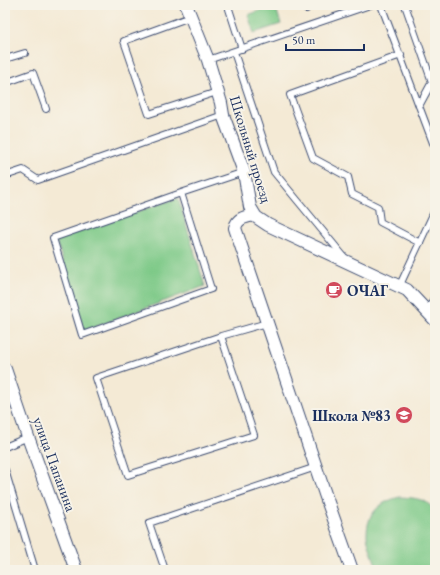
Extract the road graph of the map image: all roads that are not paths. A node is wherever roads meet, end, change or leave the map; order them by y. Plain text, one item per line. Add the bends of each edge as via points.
1 (186, 5) edge
2 (230, 5) edge
3 (370, 5) edge
4 (381, 5) edge
5 (405, 5) edge
6 (190, 17) junction
7 (242, 49) junction
8 (234, 52) junction
9 (25, 53) dead end
10 (401, 56) junction
11 (5, 59) edge
12 (208, 60) junction
13 (433, 82) edge
14 (5, 83) edge
15 (217, 92) junction
16 (419, 106) junction
17 (46, 109) dead end
18 (223, 115) junction
19 (435, 144) edge
20 (244, 172) junction
21 (5, 176) edge
22 (181, 193) junction
23 (435, 210) edge
24 (254, 216) junction
25 (420, 243) junction
26 (350, 264) junction
27 (399, 287) junction
28 (435, 296) edge
29 (431, 316) edge
30 (267, 323) junction
31 (221, 336) junction
32 (6, 374) edge
33 (28, 437) junction
34 (5, 447) edge
35 (316, 467) junction
36 (5, 470) edge
37 (35, 570) edge
38 (76, 570) edge
39 (165, 570) edge
40 (352, 570) edge

1 - 6 street, Школьный проезд
2 - 7 lane via 229,9
3 - 7 lane
4 - 10 lane
5 - 13 lane
6 - 12 street, Школьный проезд
6 - 15 lane via 124,42 149,114
7 - 8 lane
8 - 12 lane
8 - 26 lane via 274,172
9 - 11 lane
10 - 16 lane
10 - 25 lane via 290,95 313,158 348,177 352,194 378,207 380,222
12 - 15 street, Школьный проезд
13 - 16 lane
14 - 17 lane via 33,73
15 - 18 street, Школьный проезд
16 - 19 lane
18 - 20 street, Школьный проезд
18 - 21 lane via 38,180 23,170
20 - 22 lane
20 - 24 street, Школьный проезд
22 - 22 lane via 53,238 82,335 211,289
23 - 25 lane
24 - 26 street, Школьный проезд
24 - 30 street via 239,220 235,228
25 - 27 lane
26 - 27 street, Школьный проезд
27 - 29 street, Школьный проезд via 407,290
28 - 29 lane
30 - 31 lane
30 - 35 street
31 - 31 lane via 96,378 128,475 254,435
32 - 33 street, улица Папанина
33 - 34 lane
33 - 38 street, улица Папанина
35 - 39 lane via 149,523
35 - 40 street
36 - 37 lane

